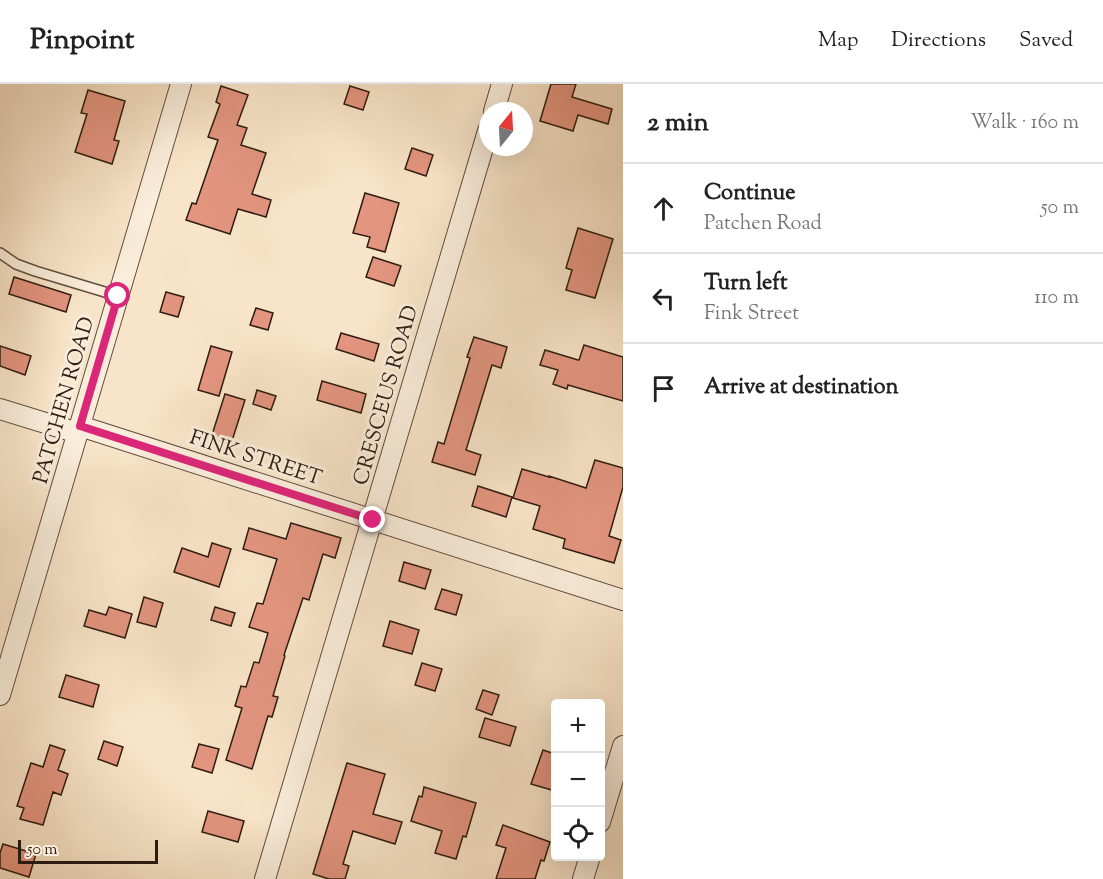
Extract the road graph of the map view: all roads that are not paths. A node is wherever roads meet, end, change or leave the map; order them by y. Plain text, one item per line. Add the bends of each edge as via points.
1 (181, 84) edge
2 (502, 84) edge
3 (497, 102) edge
4 (481, 156) edge
5 (0, 253) edge
6 (118, 296) junction
7 (0, 409) edge
8 (79, 429) junction
9 (373, 520) junction
10 (623, 600) edge
11 (0, 695) edge
12 (623, 746) edge
13 (605, 807) edge
14 (588, 861) edge
15 (265, 879) edge
16 (583, 879) edge

1 - 6 street, PATCHEN ROAD
2 - 3 street
4 - 9 street, CRESCEUS ROAD
5 - 6 lane via 35,271
6 - 8 street, PATCHEN ROAD
7 - 8 street, FINK STREET
8 - 9 street, FINK STREET
8 - 11 street, PATCHEN ROAD
9 - 10 street, FINK STREET
9 - 15 street, CRESCEUS ROAD
12 - 13 street
14 - 16 street

